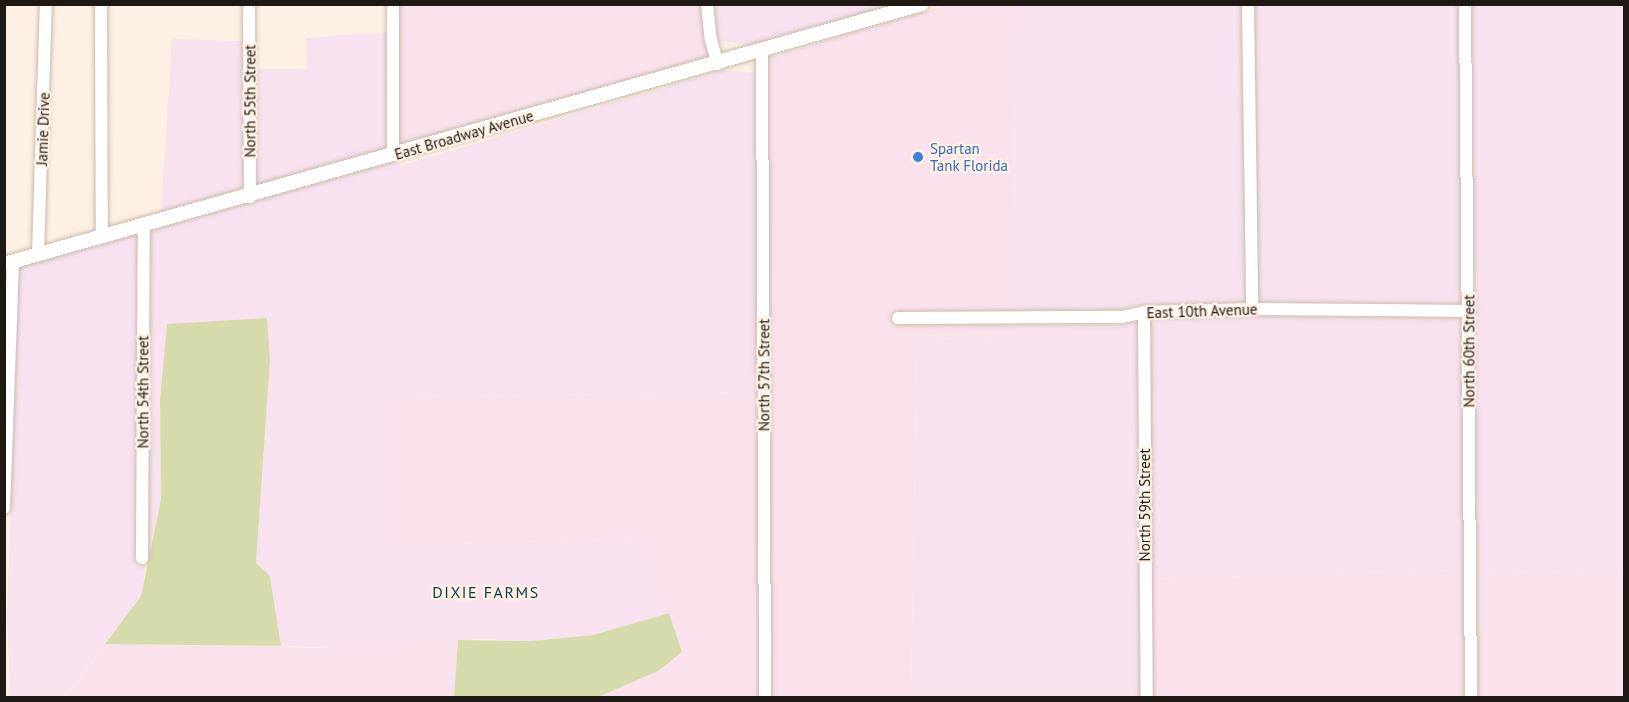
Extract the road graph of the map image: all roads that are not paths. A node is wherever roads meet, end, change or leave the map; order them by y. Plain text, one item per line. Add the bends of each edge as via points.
1 (46, 4) edge
2 (100, 4) edge
3 (249, 4) edge
4 (393, 4) edge
5 (707, 4) edge
6 (922, 4) edge
7 (1248, 4) edge
8 (1466, 4) edge
9 (762, 52) junction
10 (718, 64) junction
11 (393, 155) junction
12 (250, 197) junction
13 (144, 225) junction
14 (102, 236) junction
15 (38, 254) junction
16 (9, 263) edge
17 (1252, 309) junction
18 (1469, 311) junction
19 (1144, 312) junction
20 (898, 318) dead end
21 (4, 508) edge
22 (142, 558) dead end
23 (765, 698) edge
24 (1147, 698) edge
25 (1471, 698) edge

1 - 15 street, Jamie Drive
2 - 14 street
3 - 12 street, North 55th Street
4 - 11 street
5 - 10 street
6 - 9 street, East Broadway Avenue
7 - 17 street
8 - 18 street, North 60th Street
9 - 10 street, East Broadway Avenue
9 - 23 street, North 57th Street
10 - 11 street, East Broadway Avenue
11 - 12 street, East Broadway Avenue
12 - 13 street, East Broadway Avenue
13 - 14 street, East Broadway Avenue
13 - 22 street, North 54th Street
14 - 15 street, East Broadway Avenue
15 - 16 street, East Broadway Avenue
16 - 21 street
17 - 18 street, East 10th Avenue
17 - 19 street, East 10th Avenue
18 - 25 street, North 60th Street
19 - 20 street, East 10th Avenue via 1124,317
19 - 24 street, North 59th Street

